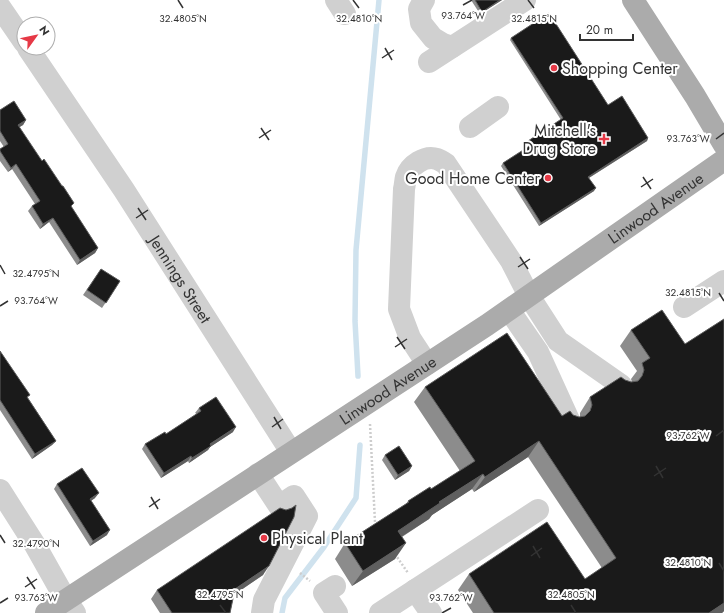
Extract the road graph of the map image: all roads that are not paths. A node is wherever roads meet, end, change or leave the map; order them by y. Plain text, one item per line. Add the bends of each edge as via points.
1 (424, 0) edge
2 (525, 0) edge
3 (633, 0) edge
4 (0, 7) edge
5 (16, 30) edge
6 (452, 47) junction
7 (33, 56) edge
8 (429, 62) dead end
9 (498, 108) dead end
10 (470, 127) dead end
11 (724, 145) edge
12 (724, 160) edge
13 (724, 280) edge
14 (529, 296) junction
15 (684, 307) dead end
16 (508, 310) junction
17 (427, 364) junction
18 (621, 385) edge
19 (569, 420) edge
20 (291, 452) junction
21 (258, 474) junction
22 (0, 490) edge
23 (538, 510) dead end
24 (335, 586) dead end
25 (416, 589) junction
26 (71, 606) edge
27 (46, 613) edge
28 (262, 613) edge
29 (337, 613) edge
30 (380, 613) edge
31 (430, 613) edge

1 - 6 street via 419,9 421,23 433,38
2 - 6 street
3 - 11 main road
4 - 5 street
6 - 8 street
7 - 20 street, Jennings Street via 124,190
9 - 10 street
12 - 14 main road, Linwood Avenue
13 - 15 street
14 - 16 main road, Linwood Avenue
14 - 17 street via 511,261 446,164 428,158 419,161 406,176 404,190 399,309 410,338
14 - 18 street via 558,341
16 - 17 main road, Linwood Avenue
16 - 19 street via 538,352
17 - 20 main road, Linwood Avenue
20 - 21 main road, Linwood Avenue
21 - 26 main road, Linwood Avenue
21 - 28 street via 279,506 294,496 307,516 264,600
22 - 26 street
23 - 25 street
24 - 29 street via 324,593
25 - 30 street
25 - 31 street
26 - 27 main road, Linwood Avenue

